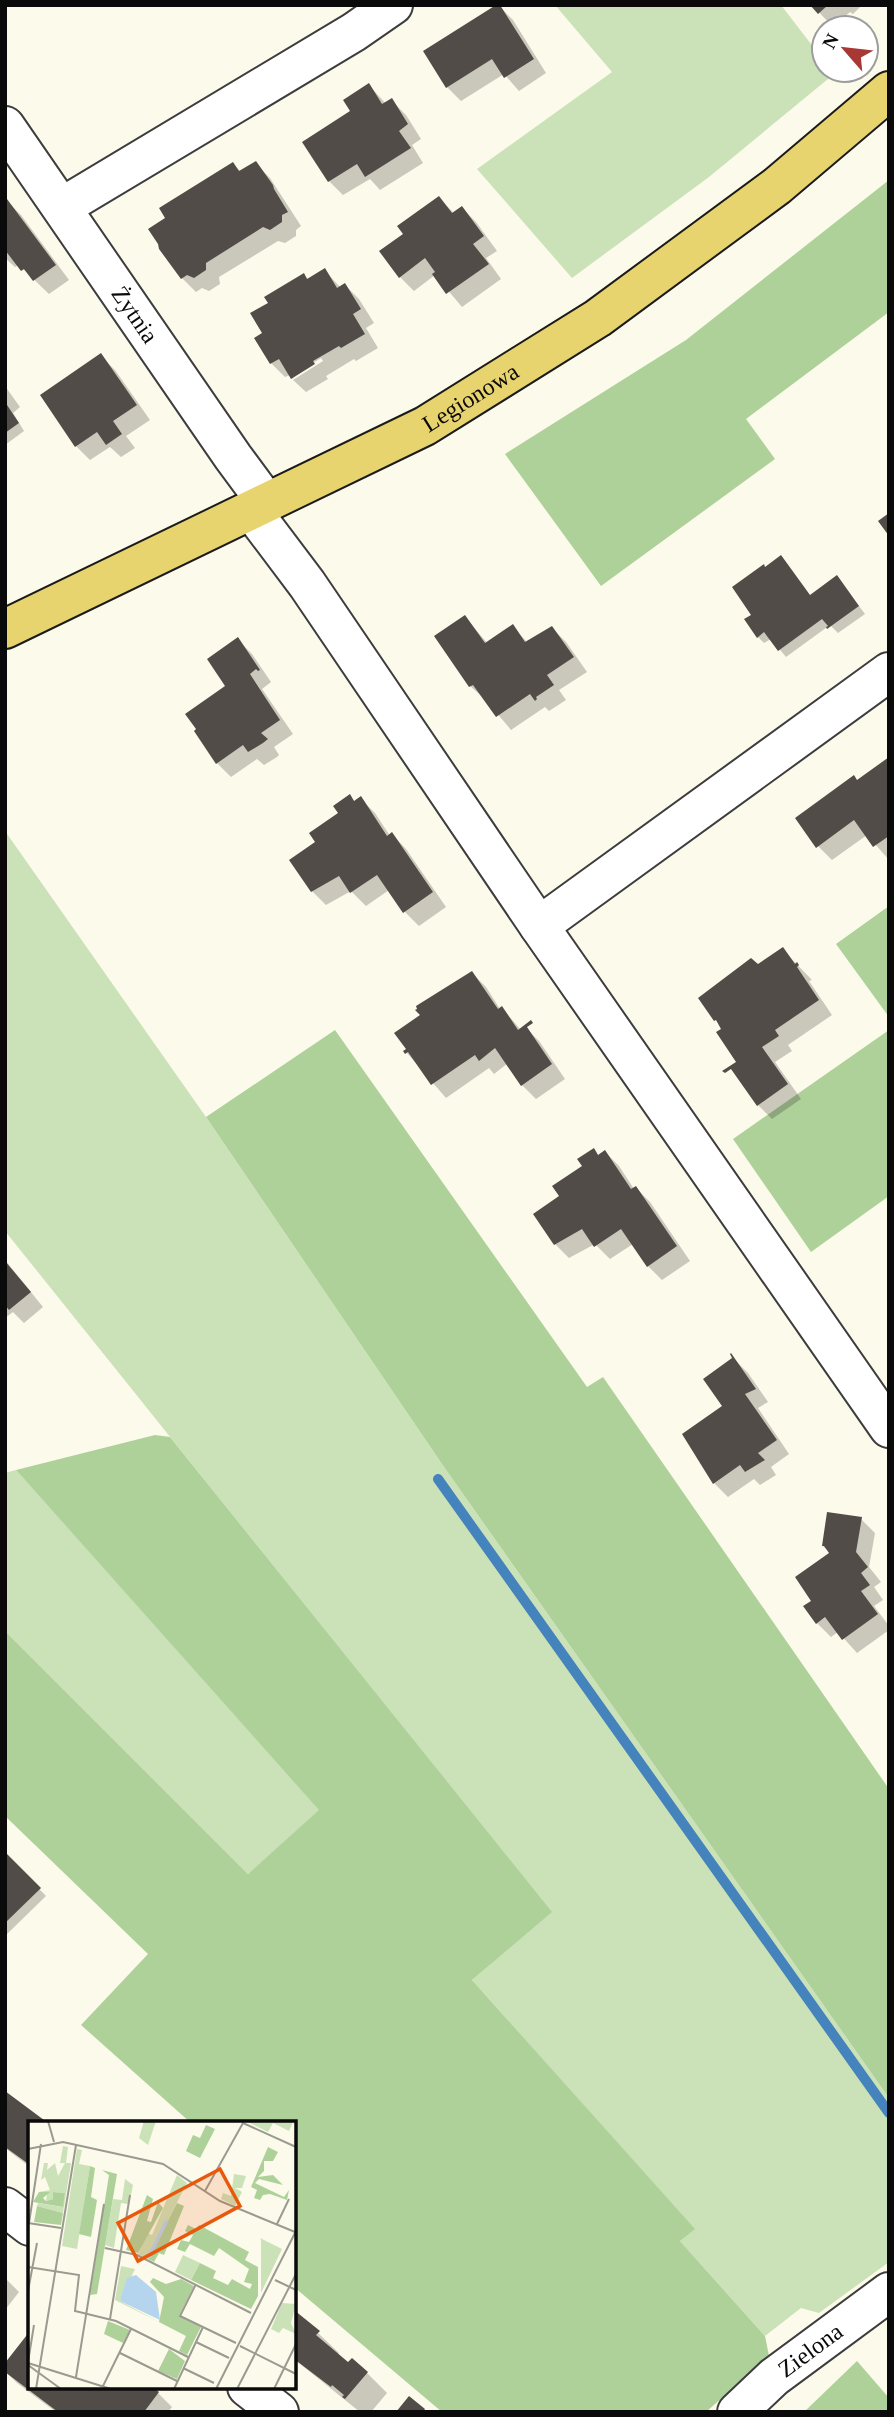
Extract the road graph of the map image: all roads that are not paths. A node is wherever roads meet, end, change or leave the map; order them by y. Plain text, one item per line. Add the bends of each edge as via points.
1 (393, 5) edge
2 (889, 91) edge
3 (5, 126) edge
4 (62, 207) junction
5 (260, 507) junction
6 (5, 629) edge
7 (889, 672) edge
8 (539, 926) junction
9 (889, 1428) edge
10 (5, 2207) edge
11 (28, 2224) edge
12 (889, 2292) edge
13 (250, 2389) edge
14 (279, 2412) edge
15 (737, 2412) edge

1 - 4 street
2 - 5 main road, Legionowa via 777,186 598,318 425,426
3 - 4 street, Żytnia
4 - 5 street, Żytnia via 233,457
5 - 6 main road, Legionowa
5 - 8 street, Żytnia via 307,584
7 - 8 street
8 - 9 street, Żytnia
10 - 11 street
12 - 15 street, Zielona via 774,2377
13 - 14 street

